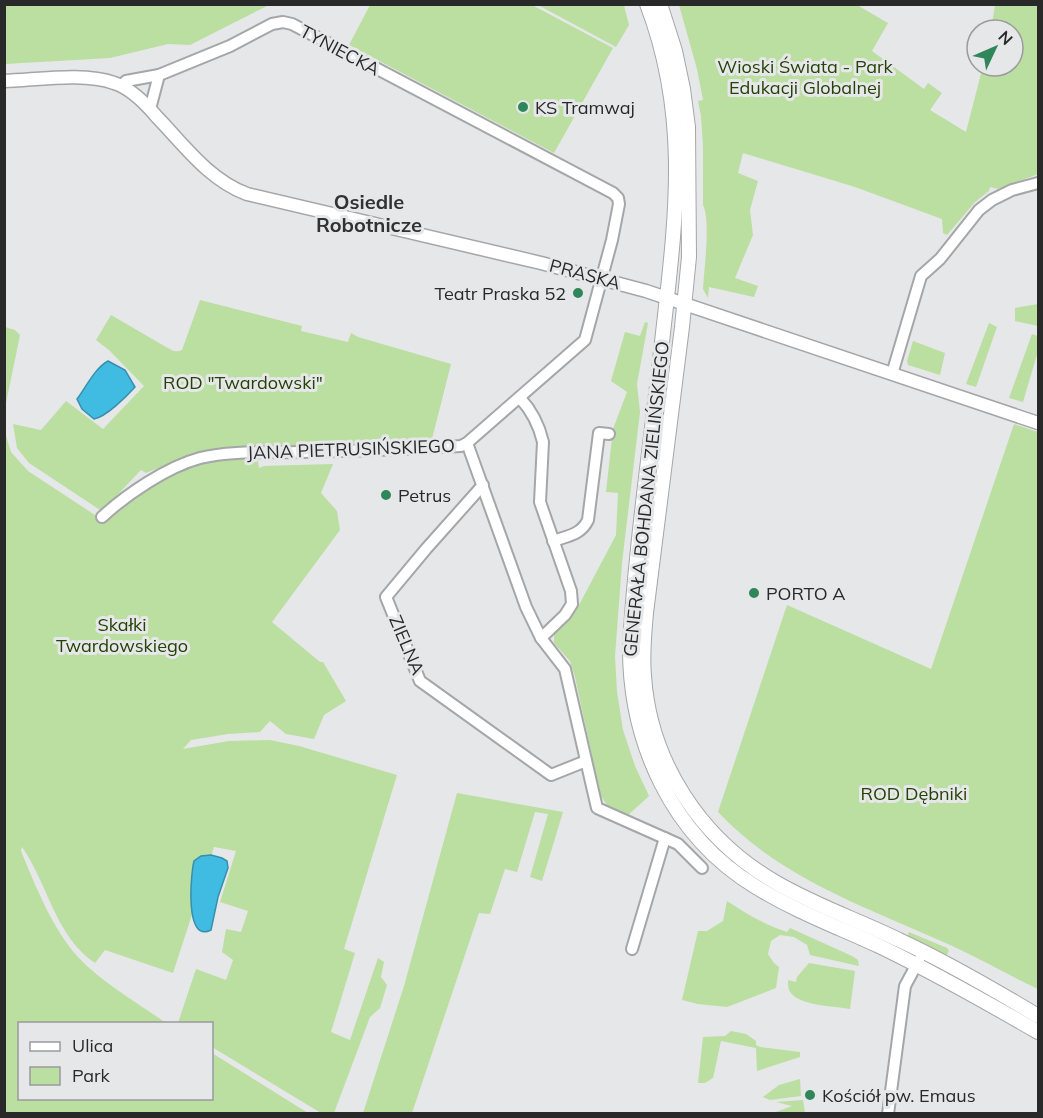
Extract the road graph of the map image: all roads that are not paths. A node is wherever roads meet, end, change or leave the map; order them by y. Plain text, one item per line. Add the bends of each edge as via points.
1 (647, 4) edge
2 (660, 4) edge
3 (159, 75) junction
4 (4, 81) edge
5 (121, 86) junction
6 (150, 109) junction
7 (1038, 183) edge
8 (612, 240) joint
9 (602, 278) junction
10 (667, 297) junction
11 (685, 303) junction
12 (892, 374) junction
13 (520, 398) junction
14 (1038, 423) edge
15 (609, 434) dead end
16 (467, 443) junction
17 (483, 485) junction
18 (102, 517) dead end
19 (553, 541) junction
20 (541, 638) junction
21 (586, 761) junction
22 (665, 838) junction
23 (702, 868) dead end
24 (632, 949) dead end
25 (925, 952) junction
26 (916, 965) junction
27 (1038, 1016) edge
28 (1038, 1032) edge
29 (888, 1113) edge

1 - 10 main road, GENERAŁA BOHDANA ZIELIŃSKIEGO via 666,68 676,132 677,187
2 - 11 main road, GENERAŁA BOHDANA ZIELIŃSKIEGO via 675,51 688,127 690,248
3 - 5 street, TYNIECKA via 126,81
3 - 6 street
3 - 8 street, TYNIECKA via 267,26 292,24 613,193 619,204
4 - 5 street via 83,78
5 - 6 street, PRASKA
6 - 9 street, PRASKA via 213,175 247,194
7 - 12 street via 1012,190 979,210 940,259 921,276
8 - 9 street, JANA PIETRUSIŃSKIEGO
9 - 10 street, PRASKA
9 - 13 street, JANA PIETRUSIŃSKIEGO via 585,340
10 - 11 street, PRASKA
10 - 26 main road, GENERAŁA BOHDANA ZIELIŃSKIEGO via 630,645 633,698 645,749 679,815 709,850 736,873 784,903
11 - 12 street, PRASKA
11 - 25 main road, GENERAŁA BOHDANA ZIELIŃSKIEGO via 643,646 647,705 662,757 699,818 751,867 813,902
12 - 14 street, PRASKA
13 - 16 street, JANA PIETRUSIŃSKIEGO
13 - 19 street via 535,417 543,442 540,502
15 - 19 street via 599,433 584,528
16 - 17 street
16 - 18 street, JANA PIETRUSIŃSKIEGO via 396,450 231,454 199,459 132,492
17 - 20 street via 526,607
17 - 21 street, ZIELNA via 386,597 420,681 551,775
19 - 20 street via 572,604
20 - 21 street via 565,669
21 - 22 street via 597,808
22 - 23 street via 678,844
22 - 24 street
25 - 26 street
25 - 27 main road, GENERAŁA BOHDANA ZIELIŃSKIEGO
26 - 28 main road, GENERAŁA BOHDANA ZIELIŃSKIEGO
26 - 29 street via 905,986

